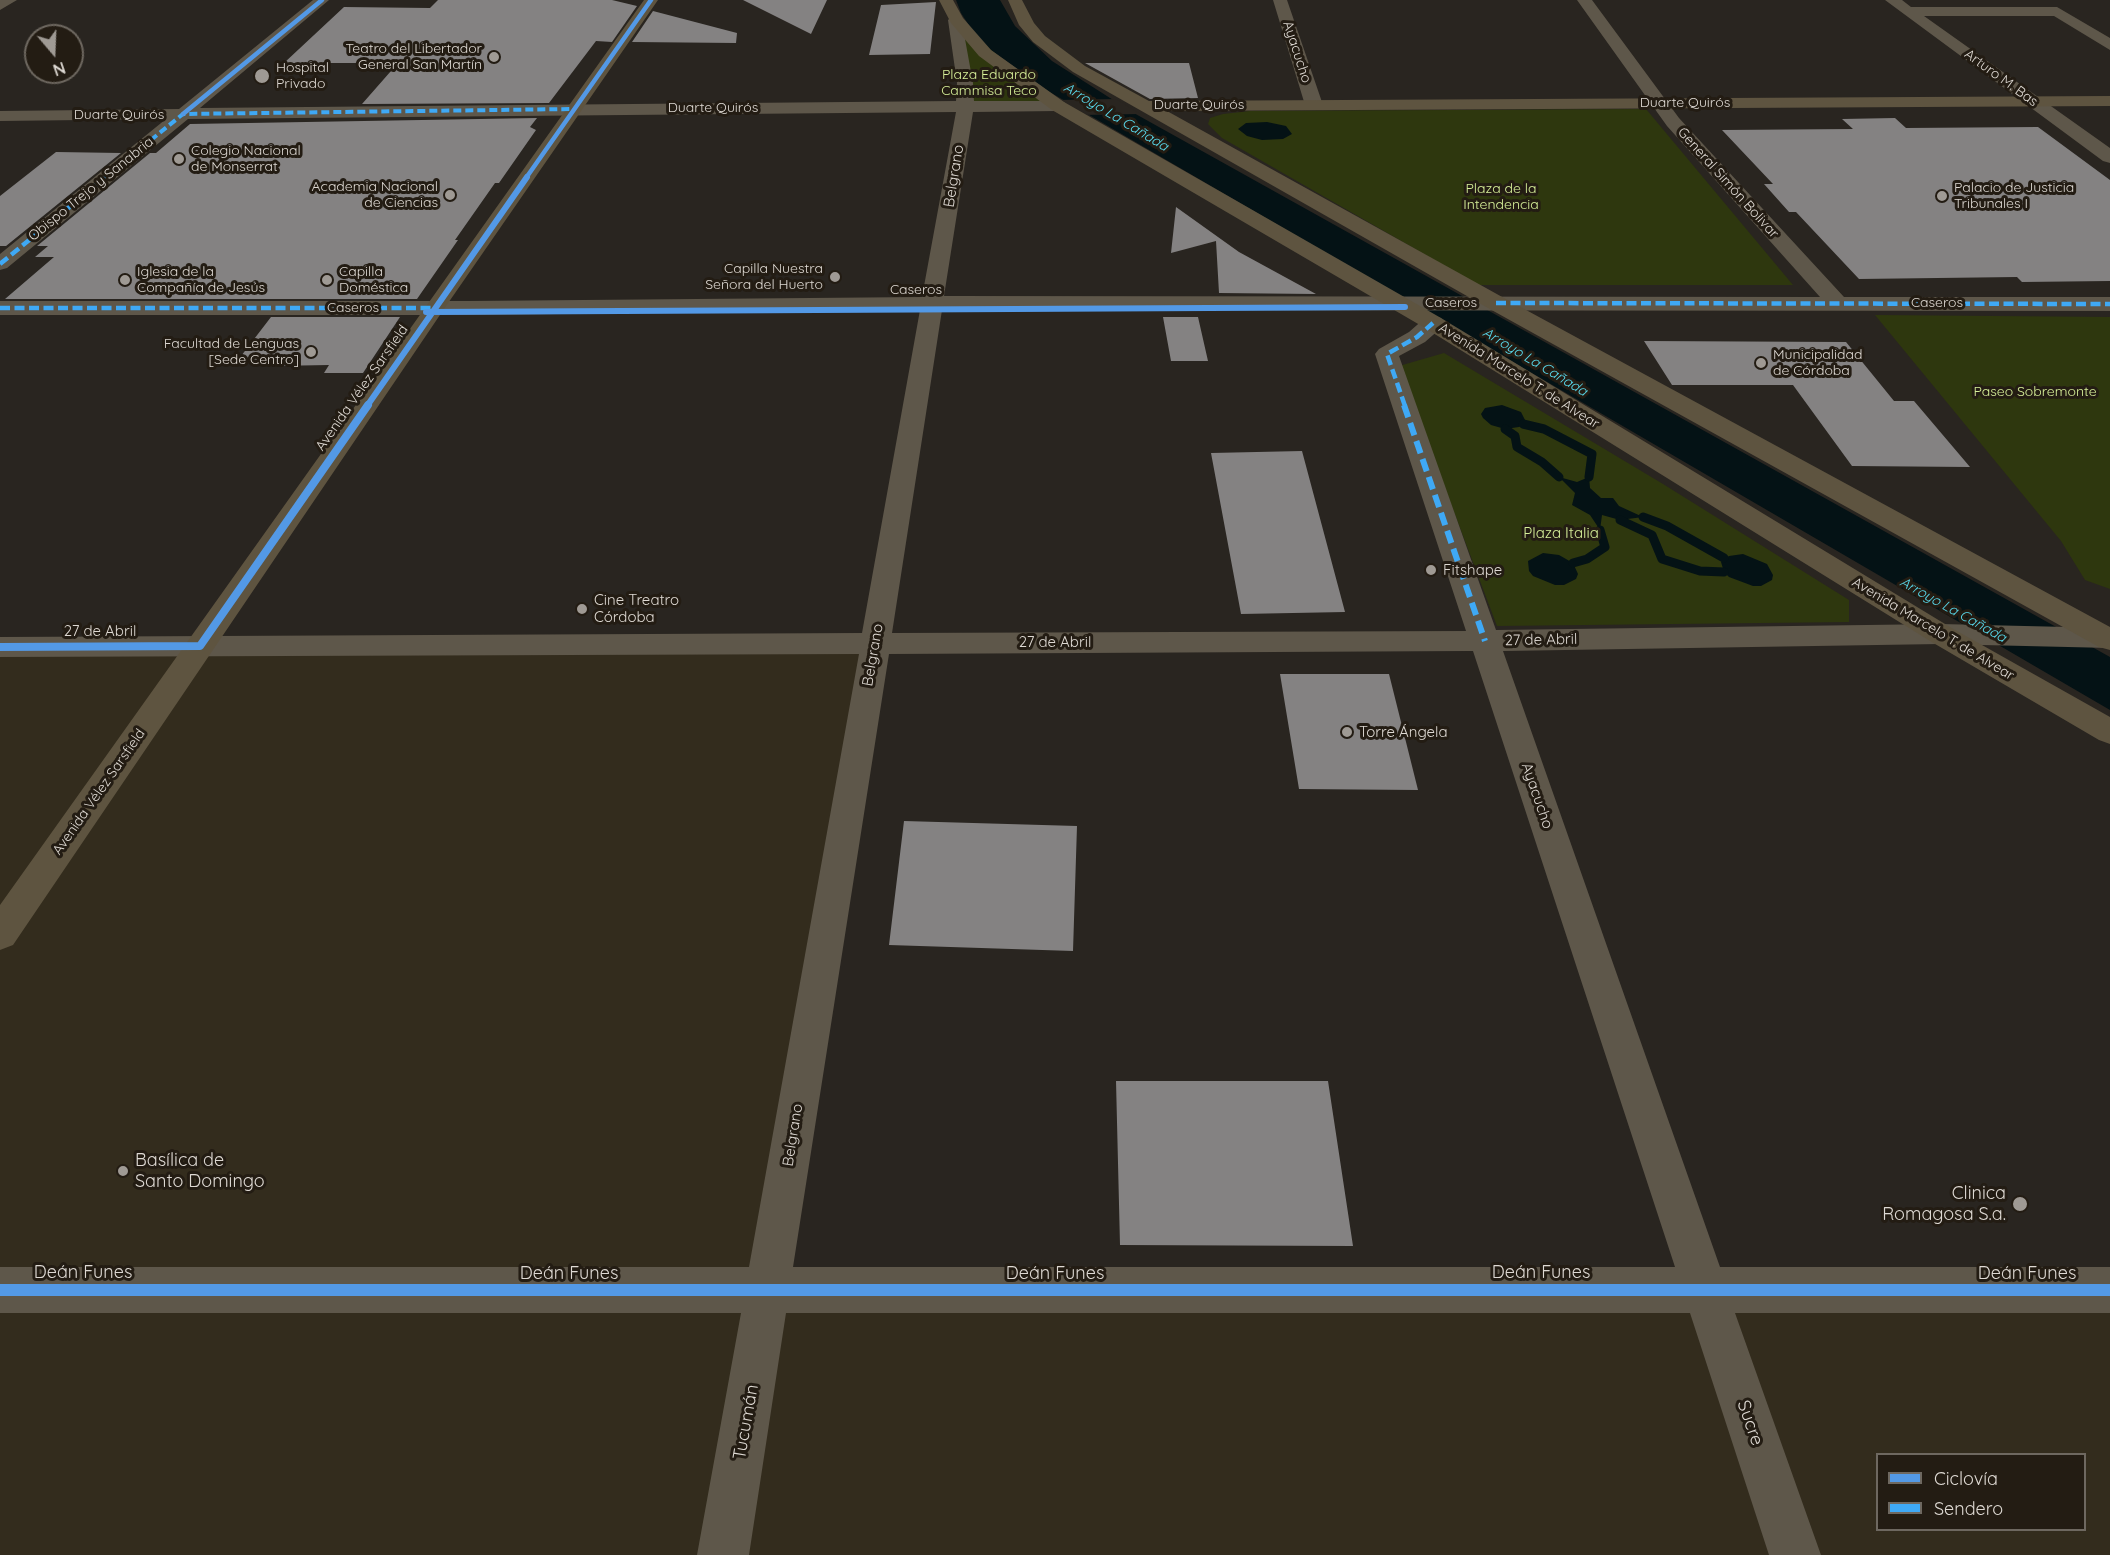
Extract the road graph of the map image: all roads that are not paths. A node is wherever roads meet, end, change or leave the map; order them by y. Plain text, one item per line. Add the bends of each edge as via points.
1 (10, 0) edge
2 (322, 0) edge
3 (651, 0) edge
4 (946, 0) edge
5 (1015, 0) edge
6 (1280, 0) edge
7 (1584, 0) edge
8 (1892, 0) edge
9 (0, 6) edge
10 (1908, 11) junction
11 (956, 20) junction
12 (2110, 45) edge
13 (2033, 101) junction
14 (2110, 101) edge
15 (1650, 103) junction
16 (1225, 105) junction
17 (1314, 105) junction
18 (965, 106) junction
19 (1058, 106) junction
20 (1091, 106) dead end
21 (1113, 106) dead end
22 (1145, 106) junction
23 (574, 109) junction
24 (183, 114) junction
25 (0, 116) edge
26 (1217, 145) junction
27 (2110, 157) edge
28 (0, 264) edge
29 (932, 303) junction
30 (1398, 303) junction
31 (1496, 303) junction
32 (1837, 303) junction
33 (2110, 304) edge
34 (0, 308) edge
35 (434, 308) junction
36 (1433, 323) junction
37 (1940, 634) junction
38 (2109, 639) edge
39 (1485, 641) junction
40 (876, 643) junction
41 (0, 646) edge
42 (200, 646) junction
43 (2110, 732) edge
44 (0, 934) edge
45 (0, 1290) edge
46 (768, 1290) junction
47 (1705, 1290) junction
48 (2110, 1290) edge
49 (723, 1555) edge
50 (1795, 1555) edge

1 - 9 street
2 - 24 street, Obispo Trejo y Sanabria
3 - 23 main road, Avenida Vélez Sarsfield
4 - 11 main road, Avenida Marcelo T. de Alvear
5 - 22 main road via 1028,25 1052,51
6 - 17 street, Ayacucho
7 - 15 street, General Simón Bolivar
8 - 10 street, Arturo M. Bas
10 - 12 street via 2057,12
10 - 13 street, Arturo M. Bas
11 - 18 street, Belgrano
11 - 19 main road, Avenida Marcelo T. de Alvear via 985,53
13 - 14 main road, Duarte Quirós
13 - 15 main road, Duarte Quirós
13 - 27 street, Arturo M. Bas
15 - 17 main road, Duarte Quirós
15 - 32 street, General Simón Bolivar via 1673,122
16 - 17 main road, Duarte Quirós
16 - 22 main road, Duarte Quirós
16 - 26 main road via 1207,111 1199,122
18 - 19 street, Duarte Quirós
18 - 23 street, Duarte Quirós
18 - 29 street, Belgrano
19 - 20 main road, Duarte Quirós
19 - 30 main road, Avenida Marcelo T. de Alvear
21 - 22 main road, Duarte Quirós
22 - 26 main road
23 - 24 street, Duarte Quirós
23 - 35 main road, Avenida Vélez Sarsfield
24 - 25 street, Duarte Quirós
24 - 28 street, Obispo Trejo y Sanabria
26 - 31 main road
29 - 30 street, Caseros
29 - 35 street, Caseros
29 - 40 street, Belgrano
30 - 31 street, Caseros
30 - 36 main road, Avenida Marcelo T. de Alvear
31 - 32 street, Caseros
31 - 38 main road
32 - 33 street, Caseros
34 - 35 street, Caseros
35 - 42 main road, Avenida Vélez Sarsfield
36 - 37 main road, Avenida Marcelo T. de Alvear
36 - 39 street, Ayacucho via 1417,338 1388,354
37 - 38 street, 27 de Abril
37 - 39 street, 27 de Abril
37 - 43 main road, Avenida Marcelo T. de Alvear
39 - 40 street, 27 de Abril
39 - 47 street, Ayacucho
40 - 42 street, 27 de Abril
40 - 46 street, Belgrano
41 - 42 street, 27 de Abril
42 - 44 main road, Avenida Vélez Sarsfield
45 - 46 street, Deán Funes
46 - 47 street, Deán Funes
46 - 49 street, Tucumán
47 - 48 street, Deán Funes
47 - 50 street, Sucre

